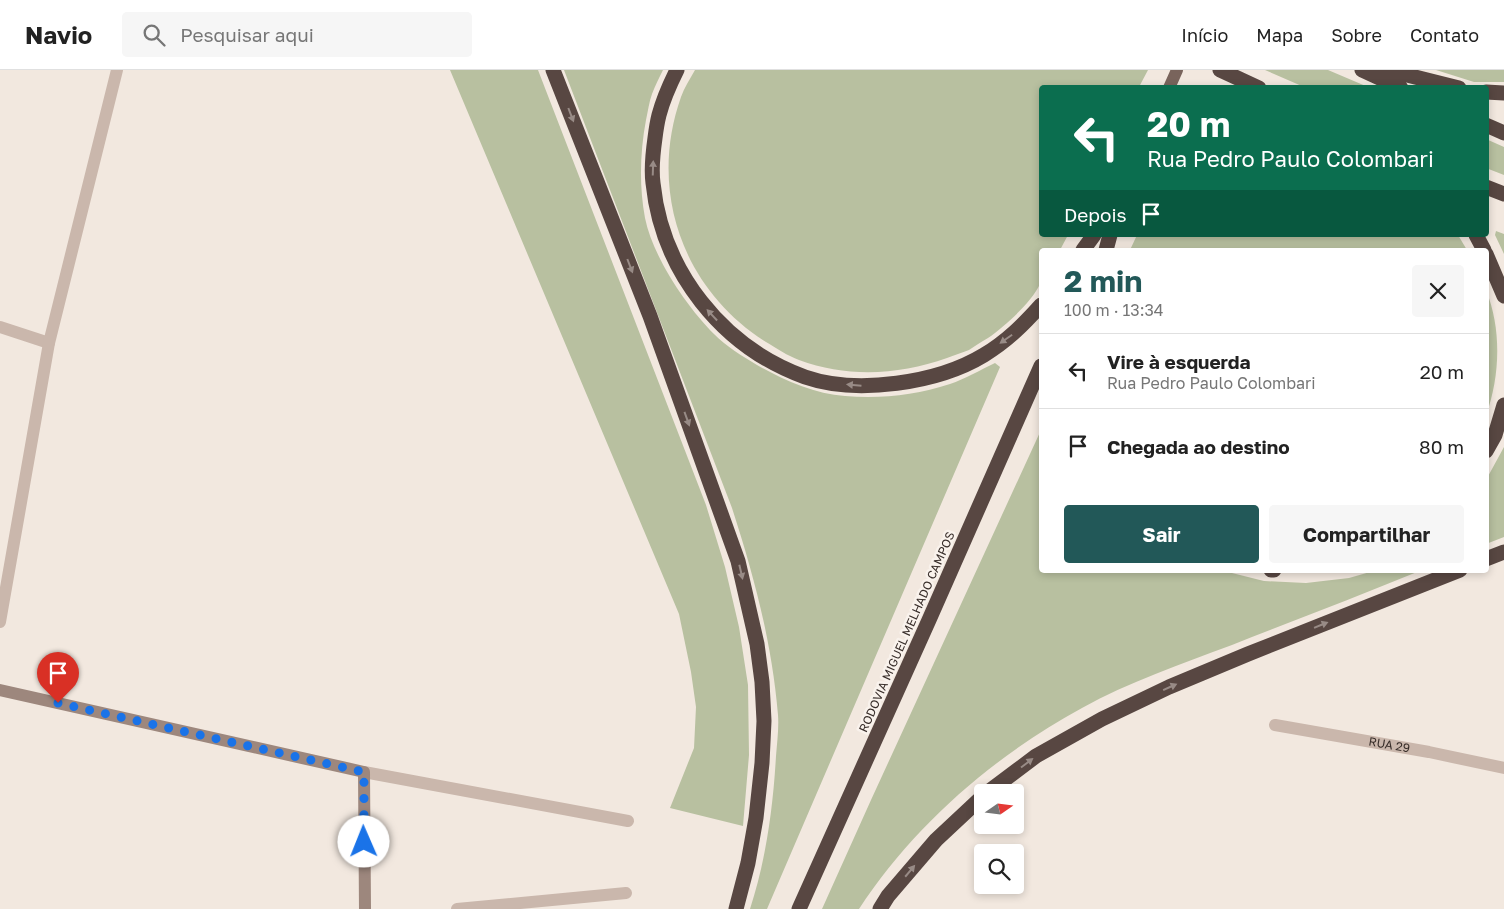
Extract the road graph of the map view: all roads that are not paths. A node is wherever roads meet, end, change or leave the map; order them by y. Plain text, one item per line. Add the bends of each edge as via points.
1 (118, 70) edge
2 (553, 70) edge
3 (677, 70) edge
4 (1177, 70) edge
5 (1220, 70) edge
6 (1362, 70) edge
7 (1387, 70) edge
8 (1170, 85) edge
9 (1252, 85) edge
10 (1394, 85) edge
11 (1446, 85) edge
12 (1489, 92) edge
13 (1504, 94) edge
14 (1489, 126) edge
15 (1504, 133) edge
16 (1489, 188) edge
17 (1504, 194) edge
18 (1093, 237) edge
19 (1084, 248) edge
20 (1489, 261) edge
21 (1504, 296) edge
22 (1039, 307) edge
23 (0, 327) edge
24 (49, 343) junction
25 (1039, 371) edge
26 (1504, 405) edge
27 (1489, 446) edge
28 (1504, 552) edge
29 (1489, 559) edge
30 (1452, 573) edge
31 (1, 608) edge
32 (0, 622) edge
33 (0, 690) edge
34 (1275, 726) dead end
35 (1504, 768) edge
36 (364, 772) junction
37 (999, 784) edge
38 (974, 804) edge
39 (628, 821) dead end
40 (626, 893) dead end
41 (365, 909) edge
42 (457, 909) edge
43 (736, 909) edge
44 (799, 909) edge
45 (880, 909) edge

1 - 24 street
2 -> 43 highway via 650,316 738,561 757,644 764,721 762,763 748,863
22 -> 3 highway via 1015,333 983,355 953,369 897,384 833,383 807,377 758,354 719,322 691,290 666,240 657,210 652,181 657,124
4 - 8 main road
5 - 9 highway
6 - 10 highway
7 - 11 highway
12 - 13 highway
14 - 15 highway
16 - 17 highway
18 - 19 highway
20 - 21 highway
23 - 24 street
24 - 31 street
25 - 44 highway, RODOVIA MIGUEL MELHADO CAMPOS
26 - 27 highway
28 - 29 highway
37 -> 30 highway via 1036,756 1102,718 1160,691
31 - 32 street
33 - 36 main road
34 - 35 street, RUA 29
36 - 39 street
36 - 41 main road
45 -> 38 highway via 936,840
40 - 42 street

